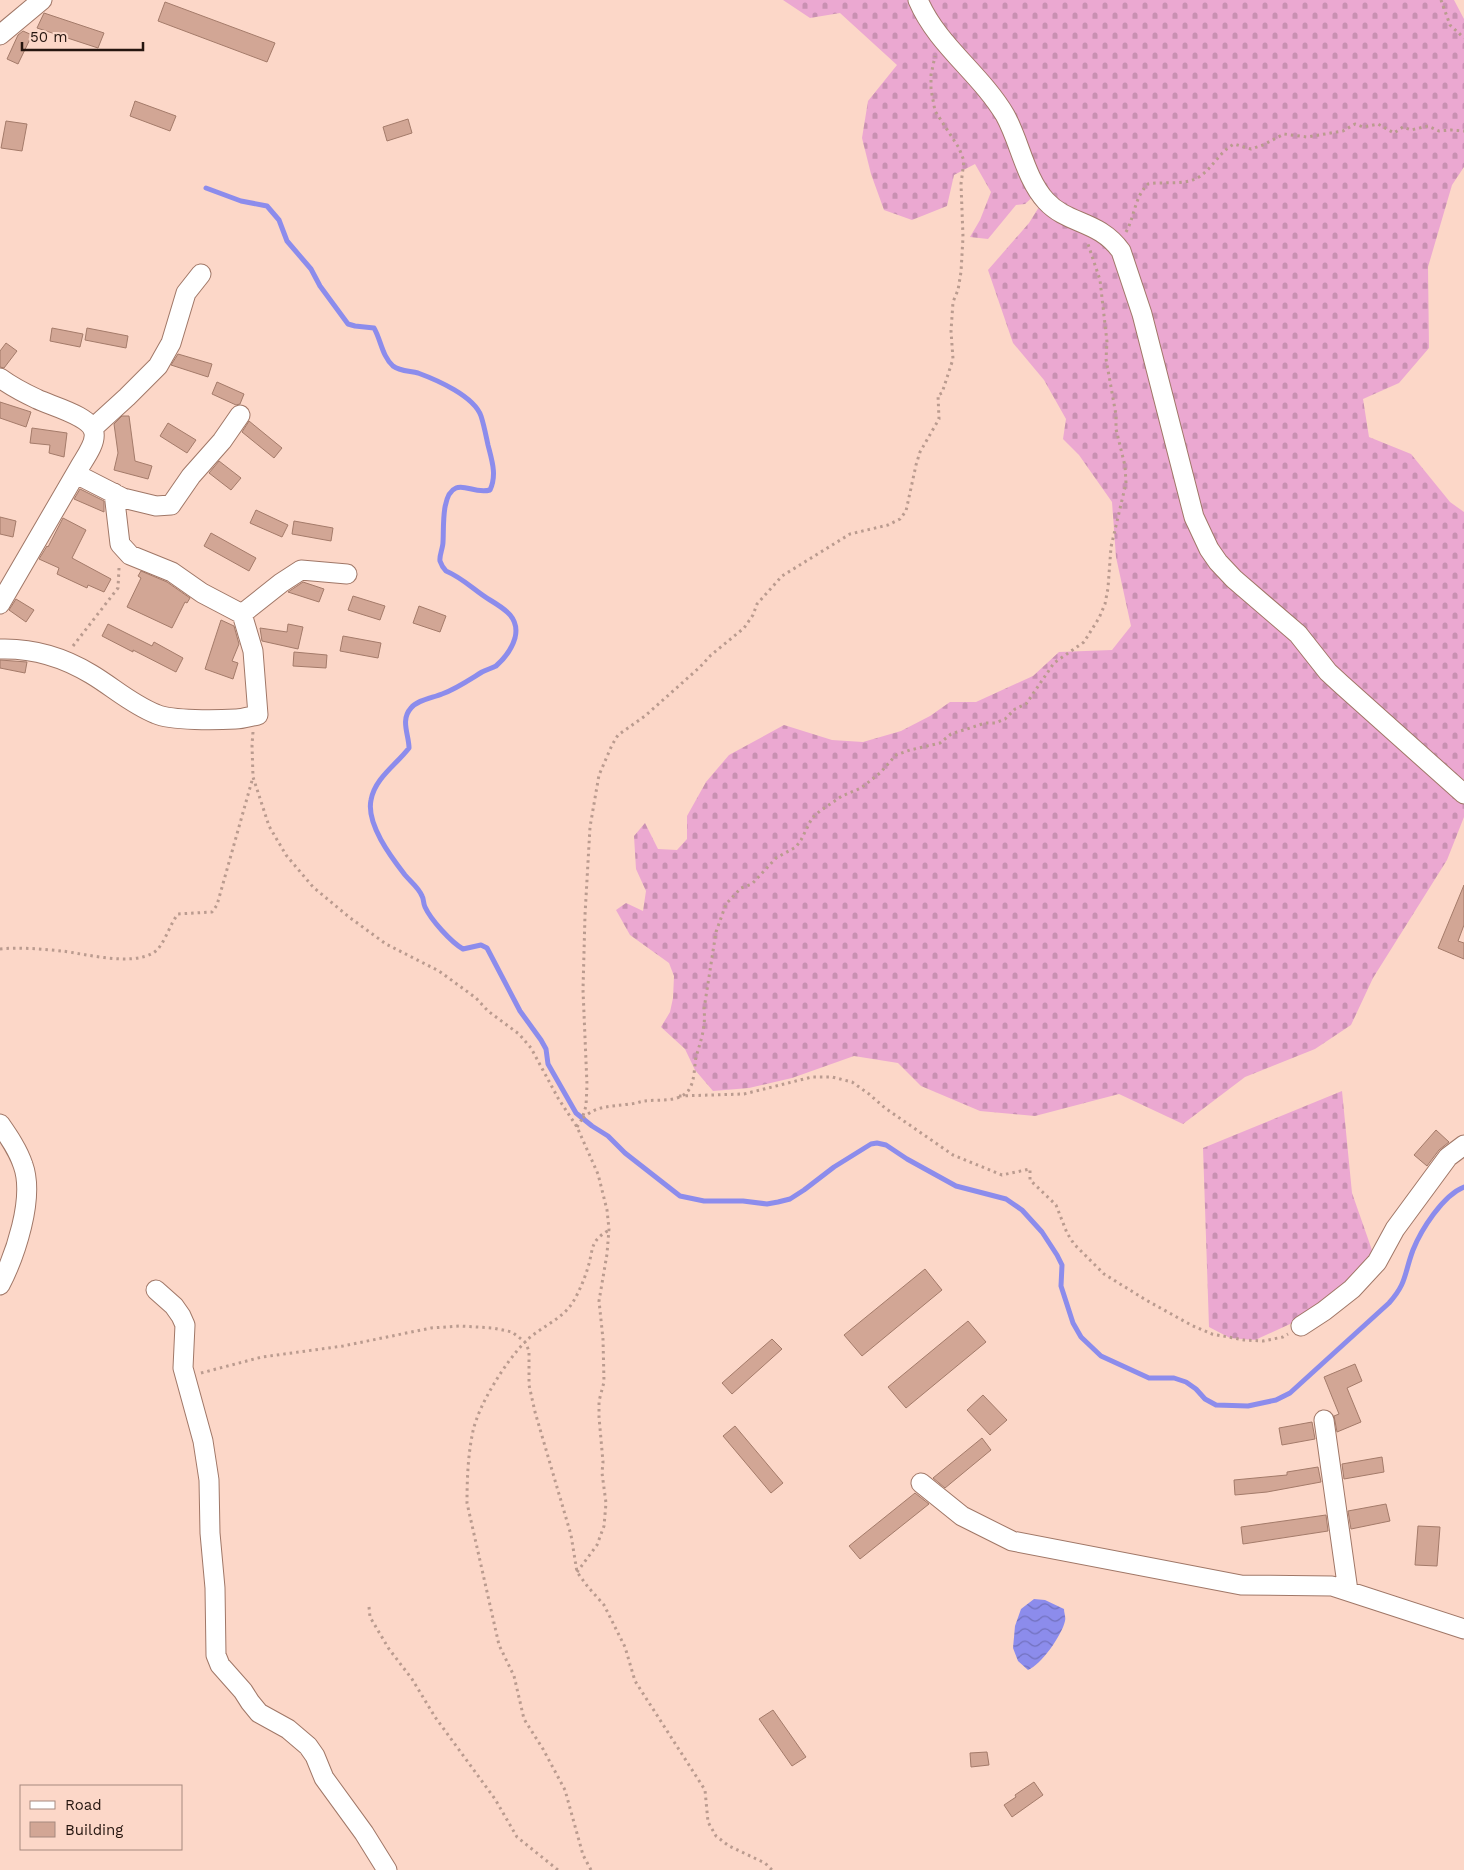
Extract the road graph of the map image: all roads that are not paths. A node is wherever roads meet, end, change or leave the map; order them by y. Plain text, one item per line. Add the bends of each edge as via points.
1 (42, 0) edge
2 (918, 0) edge
3 (0, 35) edge
4 (201, 274) dead end
5 (0, 378) edge
6 (240, 415) dead end
7 (93, 428) junction
8 (76, 474) junction
9 (114, 493) junction
10 (346, 574) dead end
11 (0, 604) edge
12 (242, 614) junction
13 (0, 648) edge
14 (1464, 794) edge
15 (0, 1124) edge
16 (1464, 1145) edge
17 (0, 1285) edge
18 (156, 1290) dead end
19 (1301, 1326) road end
20 (1324, 1420) dead end
21 (921, 1483) dead end
22 (1348, 1590) junction
23 (1464, 1629) edge
24 (387, 1870) edge

1 - 3 street
2 - 14 street via 940,36 996,101 1045,200 1062,213 1099,229 1115,243 1125,261 1194,517 1209,549 1234,578 1298,634 1328,672
4 - 7 street via 186,293 171,343 158,366
5 - 7 street
6 - 9 street via 171,505 156,506
7 - 8 street via 95,436 91,447
8 - 9 street
8 - 11 street
9 - 12 street via 120,544 130,555 172,572 202,593
10 - 12 street via 301,570
12 - 13 street via 253,651 258,714 237,719 158,715 90,674 47,654
15 - 17 street via 24,1166 27,1190 22,1226 10,1266
16 - 19 street via 1448,1157 1436,1173 1395,1229 1377,1262 1352,1289
18 - 24 street via 174,1306 185,1325 183,1368 207,1458 216,1588 216,1655 220,1665 259,1713 288,1729 308,1746 324,1778
20 - 22 street
21 - 22 street via 962,1516 1012,1540 1241,1586 1332,1586
22 - 23 street

